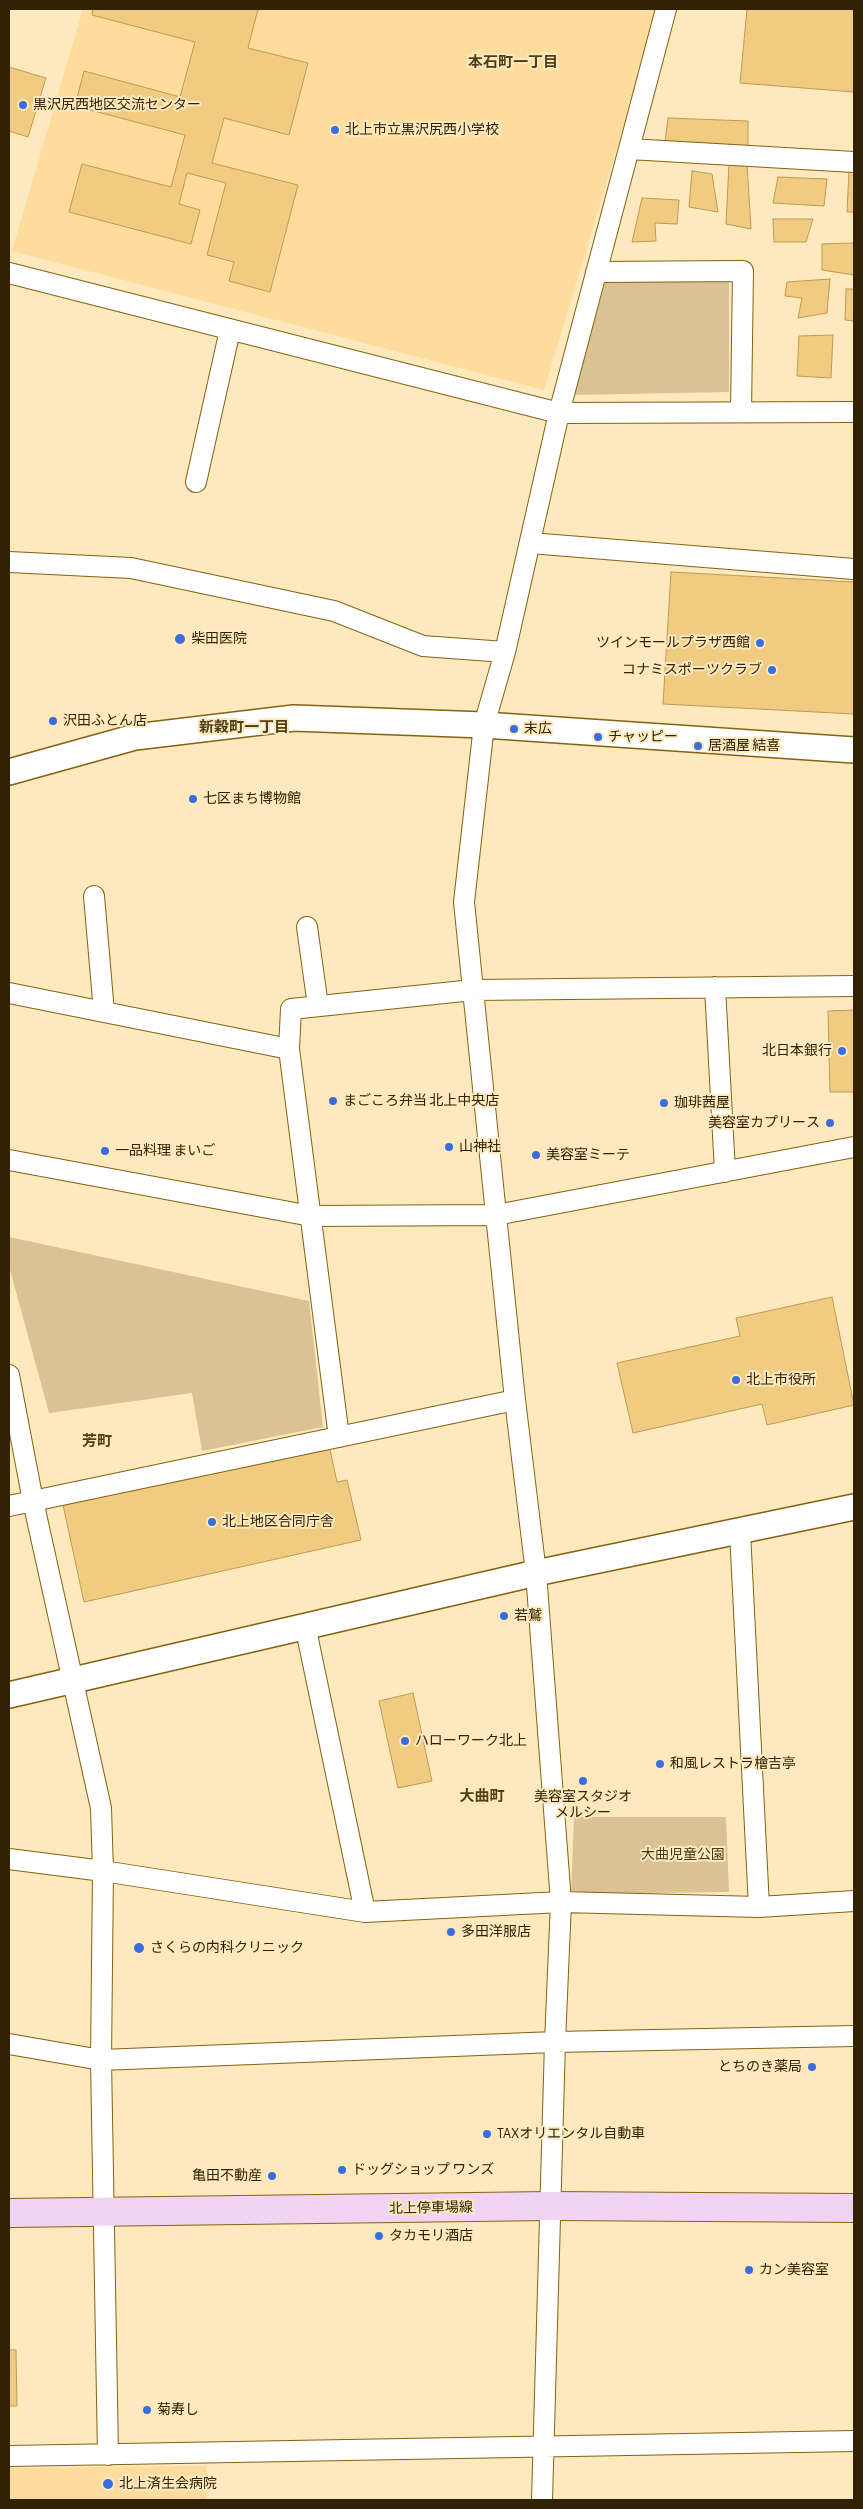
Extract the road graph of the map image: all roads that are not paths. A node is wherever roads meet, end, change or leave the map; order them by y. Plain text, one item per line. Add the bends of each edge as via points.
1 (666, 9) edge
2 (629, 149) junction
3 (854, 162) edge
4 (596, 272) junction
5 (9, 273) edge
6 (230, 330) junction
7 (559, 412) junction
8 (741, 412) junction
9 (854, 412) edge
10 (196, 482) dead end
11 (530, 543) junction
12 (9, 562) edge
13 (854, 569) edge
14 (505, 652) junction
15 (484, 725) junction
16 (854, 750) edge
17 (9, 772) edge
18 (94, 896) dead end
19 (308, 927) dead end
20 (854, 986) edge
21 (715, 987) junction
22 (472, 990) junction
23 (9, 993) edge
24 (318, 1006) junction
25 (104, 1012) junction
26 (289, 1050) junction
27 (854, 1147) edge
28 (9, 1160) edge
29 (725, 1172) junction
30 (496, 1215) junction
31 (311, 1216) junction
32 (9, 1375) edge
33 (515, 1400) junction
34 (339, 1437) junction
35 (33, 1501) junction
36 (9, 1506) edge
37 (854, 1507) edge
38 (740, 1532) junction
39 (536, 1573) junction
40 (305, 1625) junction
41 (72, 1682) junction
42 (9, 1695) edge
43 (9, 1859) edge
44 (103, 1871) junction
45 (854, 1901) edge
46 (561, 1902) junction
47 (759, 1907) junction
48 (365, 1912) junction
49 (854, 2036) edge
50 (555, 2042) junction
51 (9, 2044) edge
52 (101, 2060) junction
53 (550, 2206) junction
54 (854, 2208) edge
55 (106, 2212) junction
56 (9, 2213) edge
57 (854, 2441) edge
58 (542, 2446) junction
59 (108, 2455) junction
60 (9, 2456) edge
61 (542, 2500) edge

1 - 2 street
2 - 3 street
2 - 4 street
4 - 7 street
4 - 8 street via 743,271
5 - 6 street
6 - 7 street
6 - 10 street
7 - 8 street
7 - 11 street
8 - 9 street
11 - 13 street
11 - 14 street
12 - 14 street via 131,568 334,611 423,646
14 - 15 street
15 - 16 street
15 - 17 street via 294,718 232,724 135,737
15 - 22 street via 464,902
18 - 25 street
19 - 24 street
20 - 21 street
21 - 22 street
21 - 29 street
22 - 24 street
22 - 30 street
23 - 25 street
24 - 26 street via 291,1009
25 - 26 street
26 - 31 street
27 - 29 street
28 - 31 street
29 - 30 street
30 - 31 street
30 - 33 street
31 - 34 street
32 - 35 street
33 - 34 street
33 - 39 street
34 - 35 street
35 - 36 street
35 - 41 street
37 - 38 street
38 - 39 street
38 - 47 street
39 - 40 street
39 - 46 street
40 - 41 street
40 - 48 street
41 - 42 street
41 - 44 street via 101,1808
43 - 44 street
44 - 48 street
44 - 52 street
45 - 47 street
46 - 47 street
46 - 48 street
46 - 50 street
49 - 50 street
50 - 52 street
50 - 53 street
51 - 52 street
52 - 55 street
53 - 54 main road, 北上停車場線
53 - 55 main road, 北上停車場線
53 - 58 street
55 - 56 main road, 北上停車場線
55 - 59 street
57 - 58 street
58 - 59 street
58 - 61 street
59 - 60 street

